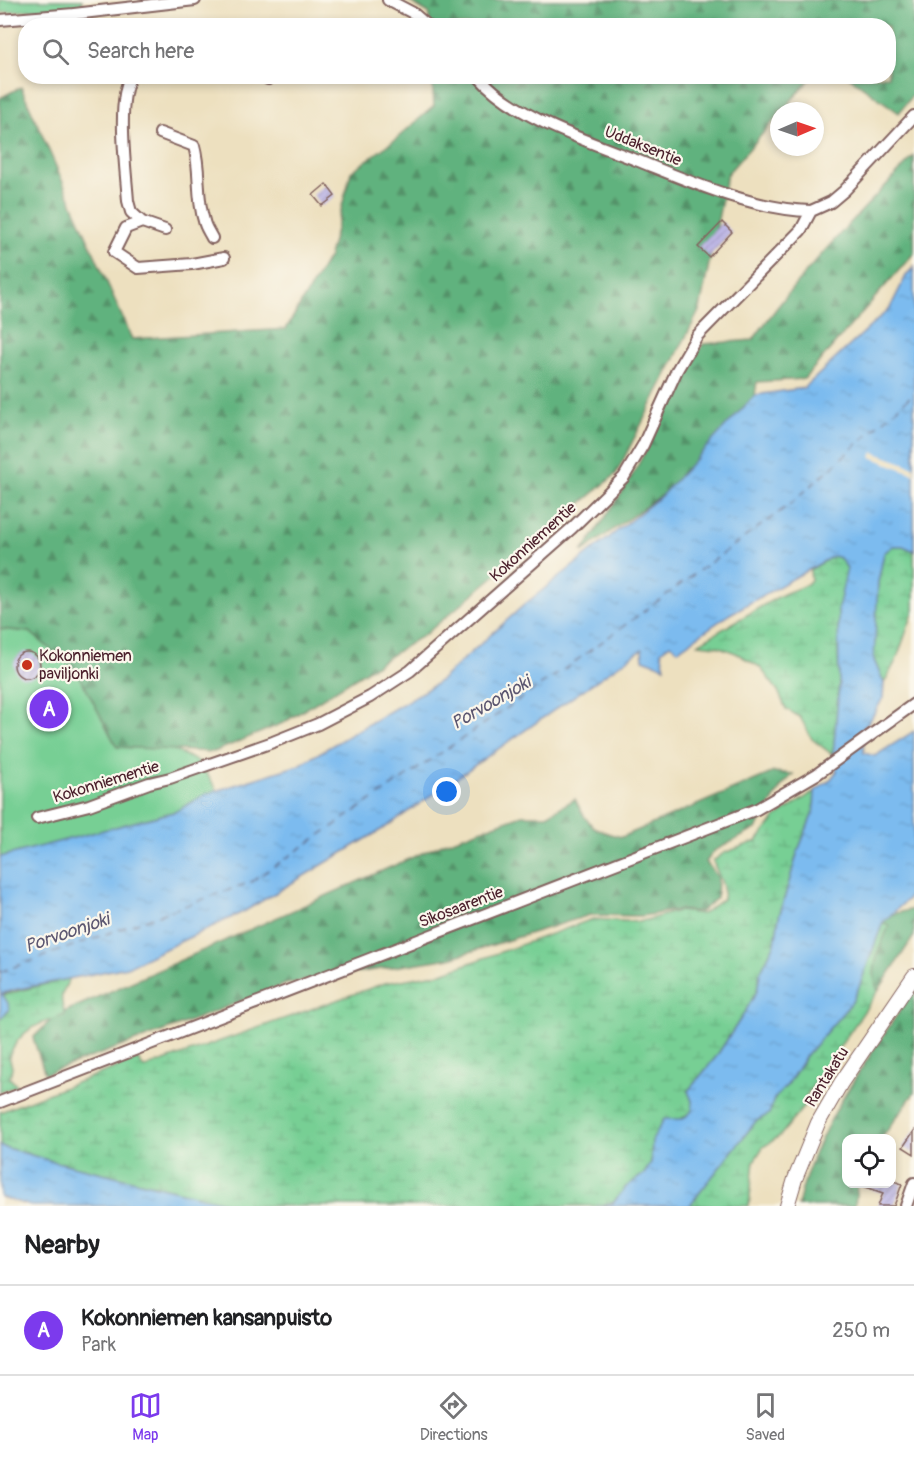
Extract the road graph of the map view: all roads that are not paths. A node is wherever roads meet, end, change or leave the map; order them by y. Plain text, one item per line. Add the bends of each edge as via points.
1 (195, 0) edge
2 (388, 0) edge
3 (25, 18) edge
4 (419, 18) edge
5 (18, 19) edge
6 (0, 20) edge
7 (127, 84) edge
8 (487, 84) edge
9 (914, 116) edge
10 (160, 134) dead end
11 (812, 211) junction
12 (142, 222) junction
13 (165, 230) dead end
14 (212, 238) dead end
15 (224, 258) dead end
16 (914, 704) edge
17 (37, 818) dead end
18 (914, 976) edge
19 (0, 1102) edge
20 (914, 1183) edge
21 (787, 1206) edge
22 (906, 1206) edge

1 - 3 street
2 - 4 street
5 - 6 street
7 - 12 street via 123,102 128,201 131,212
8 - 11 street, Uddaksentie via 522,110 619,154 757,203
9 - 11 street, Kokonniementie via 844,191
10 - 14 street via 194,146 203,220
11 - 17 street, Kokonniementie via 801,230 697,336 624,477 410,671 370,697 291,735 90,805
12 - 13 street
12 - 15 street via 126,228 114,252 138,268
16 - 19 street, Sikosaarentie via 830,765 757,809
18 - 21 street, Rantakatu via 818,1123
20 - 22 street

